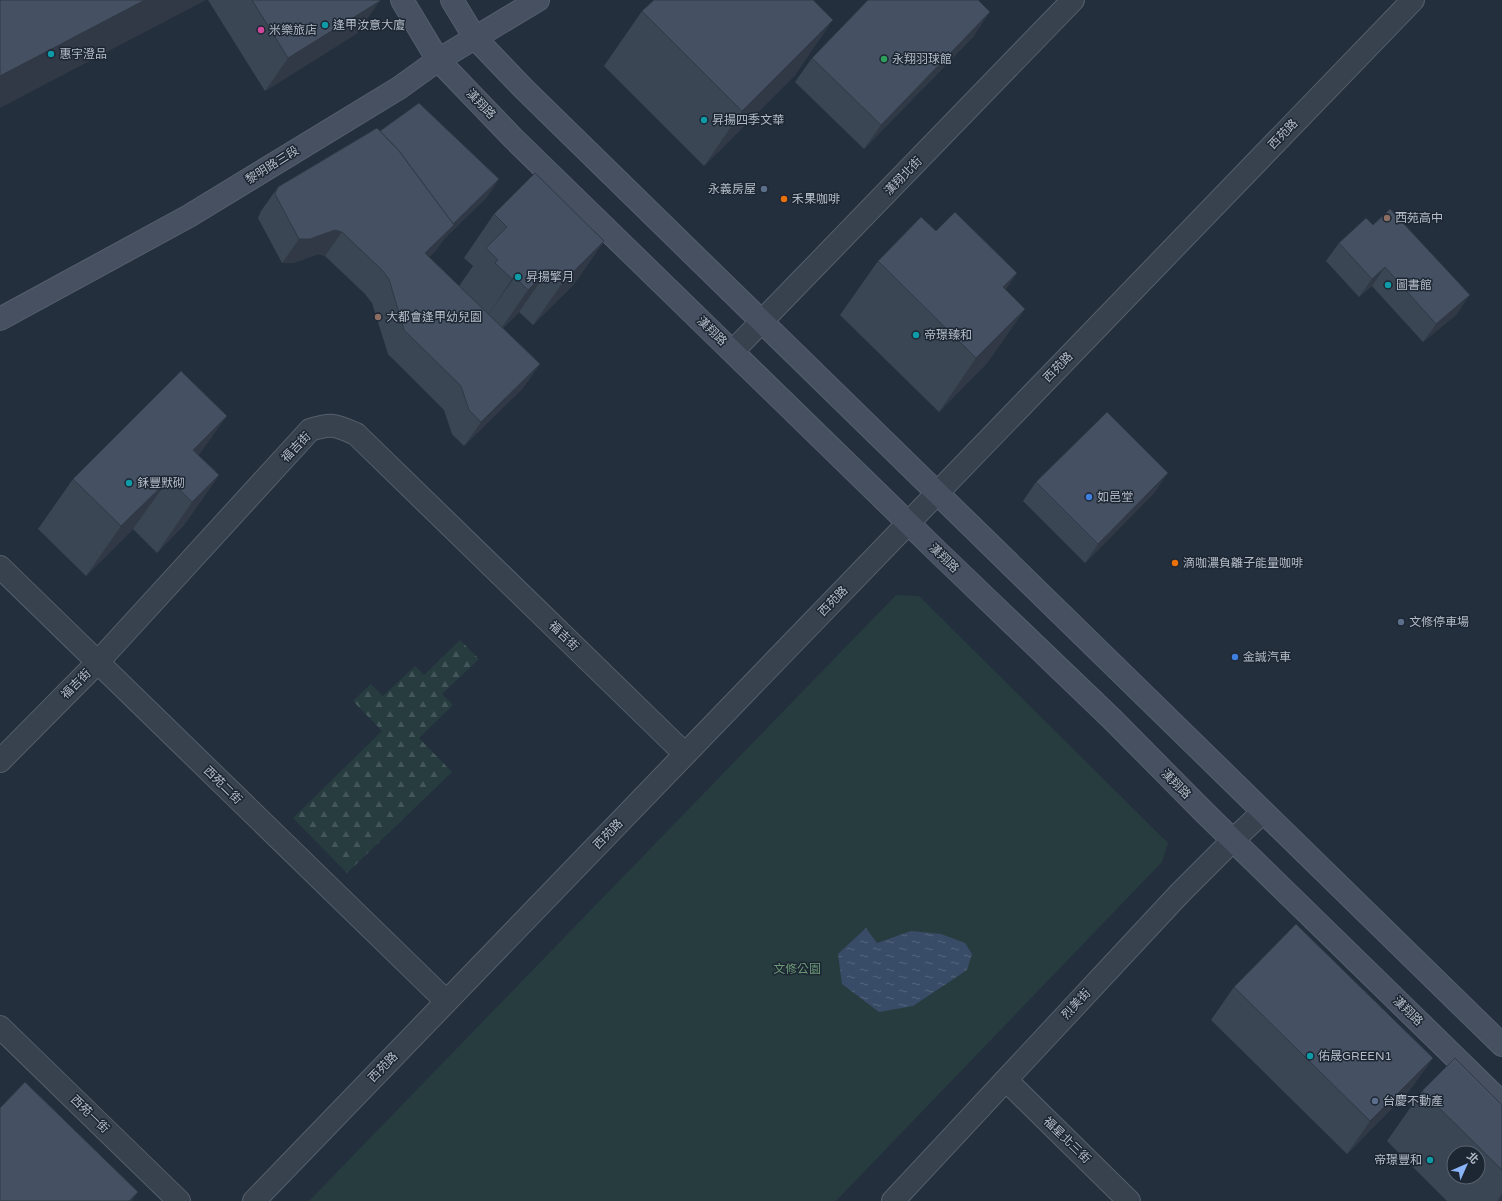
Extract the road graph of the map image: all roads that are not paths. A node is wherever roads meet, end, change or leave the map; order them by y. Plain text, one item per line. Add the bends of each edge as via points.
1 (402, 0) edge
2 (452, 0) edge
3 (538, 0) edge
4 (1073, 0) edge
5 (1413, 0) edge
6 (475, 38) junction
7 (438, 60) junction
8 (0, 319) edge
9 (762, 322) junction
10 (733, 351) junction
11 (938, 492) junction
12 (908, 523) junction
13 (0, 567) edge
14 (97, 663) junction
15 (685, 754) junction
16 (0, 762) edge
17 (1263, 812) junction
18 (1232, 840) junction
19 (446, 1002) junction
20 (0, 1027) edge
21 (1502, 1045) edge
22 (1006, 1080) junction
23 (1502, 1103) edge
24 (179, 1201) edge
25 (254, 1201) edge
26 (893, 1201) edge
27 (1129, 1201) edge

1 - 7 street, 漢翔路
2 - 6 street
3 - 6 street, 黎明路三段
4 - 9 street, 漢翔北街
5 - 11 street, 西苑路
6 - 7 street, 黎明路三段
6 - 9 street
7 - 8 street, 黎明路三段 via 399,88 189,216
7 - 10 street, 漢翔路 via 513,138
9 - 10 street, 漢翔北街
9 - 11 street
10 - 12 street, 漢翔路
11 - 12 street, 西苑路
11 - 17 street
12 - 15 street, 西苑路
12 - 18 street, 漢翔路 via 1112,719
13 - 14 street, 西苑二街
14 - 15 street, 福吉街 via 310,430 327,425 356,434
14 - 16 street, 福吉街
14 - 19 street, 西苑二街
15 - 19 street, 西苑路
17 - 18 street, 烈美街
17 - 21 street
18 - 22 street, 烈美街
18 - 23 street, 漢翔路
19 - 25 street, 西苑路
20 - 24 street, 西苑一街
22 - 26 street, 烈美街
22 - 27 street, 福星北三街

